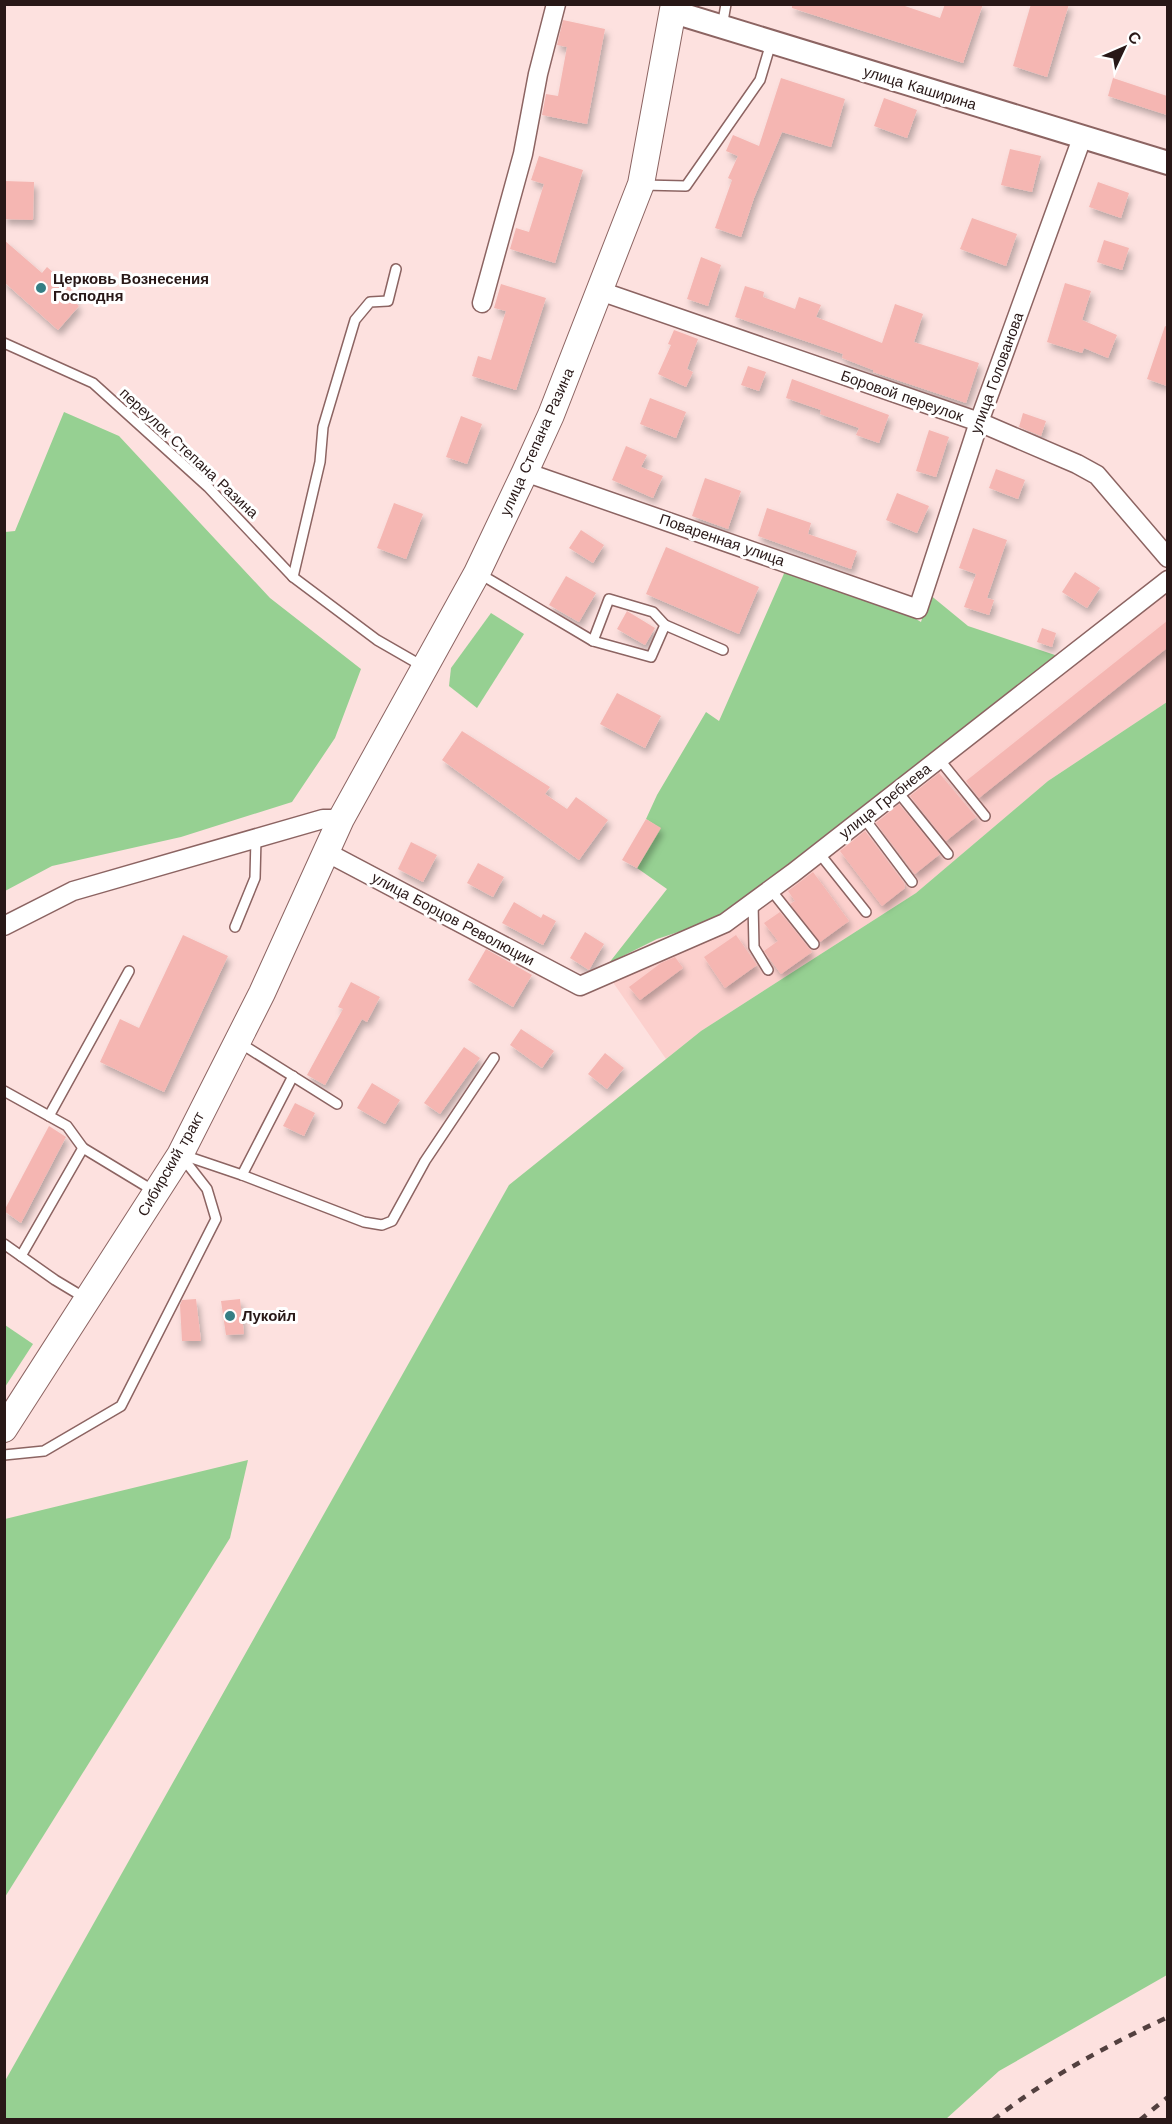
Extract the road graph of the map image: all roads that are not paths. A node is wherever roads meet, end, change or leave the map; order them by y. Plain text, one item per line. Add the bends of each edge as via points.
1 (556, 4) edge
2 (726, 4) edge
3 (674, 8) edge
4 (722, 27) junction
5 (771, 42) junction
6 (1082, 138) junction
7 (1167, 163) edge
8 (641, 184) junction
9 (396, 269) dead end
10 (600, 291) junction
11 (482, 303) dead end
12 (4, 343) edge
13 (979, 422) junction
14 (525, 472) junction
15 (1167, 558) edge
16 (477, 573) junction
17 (293, 577) junction
18 (1167, 580) edge
19 (918, 609) joint
20 (665, 626) junction
21 (593, 640) junction
22 (723, 650) dead end
23 (426, 669) junction
24 (939, 759) junction
25 (898, 792) junction
26 (986, 816) dead end
27 (864, 818) junction
28 (341, 819) junction
29 (256, 838) junction
30 (326, 852) junction
31 (819, 853) junction
32 (948, 854) dead end
33 (912, 882) dead end
34 (771, 890) junction
35 (753, 903) junction
36 (866, 912) dead end
37 (4, 926) edge
38 (234, 927) dead end
39 (814, 944) dead end
40 (129, 970) dead end
41 (768, 970) dead end
42 (580, 986) joint
43 (238, 1041) junction
44 (494, 1058) dead end
45 (293, 1076) junction
46 (4, 1091) edge
47 (337, 1104) dead end
48 (49, 1116) junction
49 (83, 1148) junction
50 (180, 1155) junction
51 (242, 1175) junction
52 (156, 1192) junction
53 (4, 1244) edge
54 (21, 1256) junction
55 (88, 1299) junction
56 (4, 1430) edge
57 (4, 1455) edge

1 - 11 street via 523,154
2 - 4 lane
3 - 4 street, улица Каширина
3 - 8 main road, улица Степана Разина
4 - 5 street, улица Каширина
5 - 6 street, улица Каширина
5 - 8 lane via 760,80 686,186
6 - 7 street, улица Каширина
6 - 13 street, улица Голованова
8 - 10 main road, улица Степана Разина
9 - 17 lane via 388,301 370,302 355,320 323,427 320,462
10 - 13 street, Боровой переулок
10 - 14 main road, улица Степана Разина via 552,415
12 - 17 lane, переулок Степана Разина via 93,383 208,488
13 - 15 street, Боровой переулок via 1097,475
13 - 19 street, улица Голованова
14 - 16 main road, улица Степана Разина
14 - 19 street, Поваренная улица
16 - 21 lane
16 - 23 main road, улица Степана Разина
17 - 23 lane, переулок Степана Разина via 377,640
18 - 24 street, улица Гребнева
20 - 21 lane via 651,657
20 - 21 lane via 653,612 609,599
20 - 22 lane
23 - 28 main road, улица Степана Разина
24 - 25 street, улица Гребнева
24 - 26 lane
25 - 27 street, улица Гребнева
25 - 32 lane
27 - 31 street, улица Гребнева
27 - 33 lane
28 - 29 street via 323,819
28 - 30 main road, улица Степана Разина
29 - 37 street via 73,891
29 - 38 lane via 255,878
30 - 42 street, улица Борцов Революции
30 - 43 main road, Сибирский тракт
31 - 34 street, улица Гребнева
31 - 36 lane
34 - 35 street, улица Гребнева
34 - 39 lane
35 - 41 lane via 754,947
35 - 42 street, улица Гребнева via 725,923
40 - 48 lane
43 - 45 lane
43 - 50 main road, Сибирский тракт
44 - 51 lane via 425,1161 392,1221 382,1225 364,1222
45 - 47 lane
45 - 51 lane
46 - 48 lane
48 - 49 lane via 66,1126
49 - 52 lane
49 - 54 lane
50 - 51 lane
50 - 52 main road, Сибирский тракт
50 - 57 lane via 207,1189 216,1219 120,1406 44,1451
52 - 55 main road, Сибирский тракт
53 - 54 lane
54 - 55 lane
55 - 56 main road, Сибирский тракт

